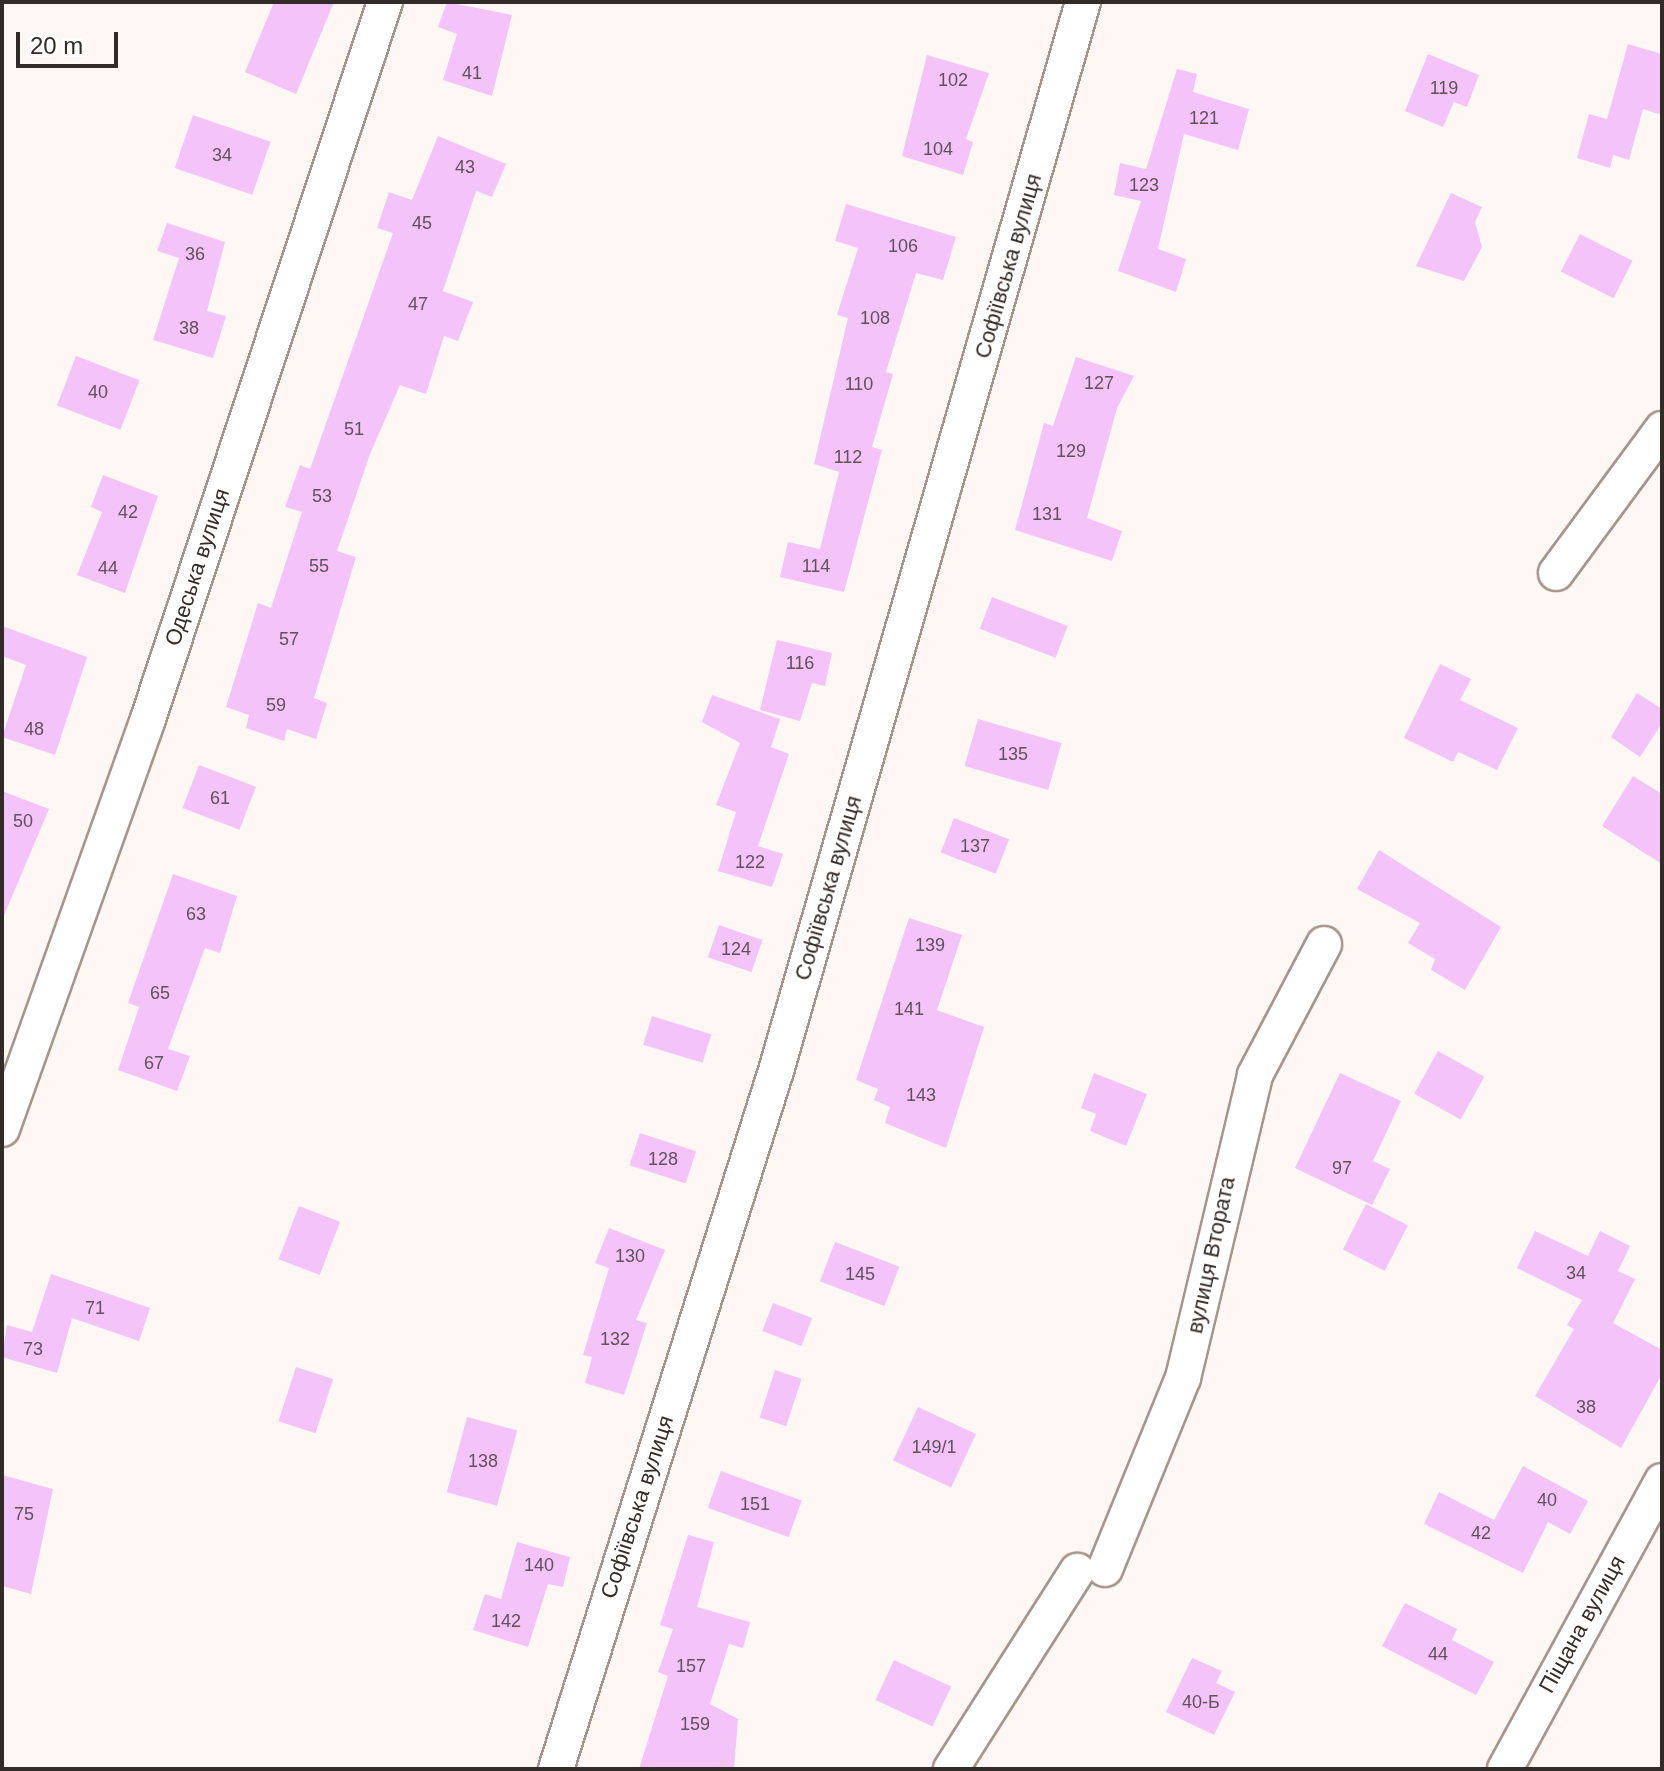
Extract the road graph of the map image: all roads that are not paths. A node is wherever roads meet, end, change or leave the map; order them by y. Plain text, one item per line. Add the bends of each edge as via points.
1 (385, 2) edge
2 (1083, 2) edge
3 (1662, 429) edge
4 (1556, 573) dead end
5 (1324, 944) dead end
6 (2, 1129) edge
7 (1662, 1481) edge
8 (556, 1769) edge
9 (951, 1769) edge
10 (1505, 1769) edge

1 - 6 street, Одеська вулиця via 148,719
2 - 8 street, Софіївська вулиця via 776,1071
3 - 4 street
5 - 9 street, вулиця Втората via 1255,1075 1183,1378 1091,1570
7 - 10 street, Піщана вулиця

